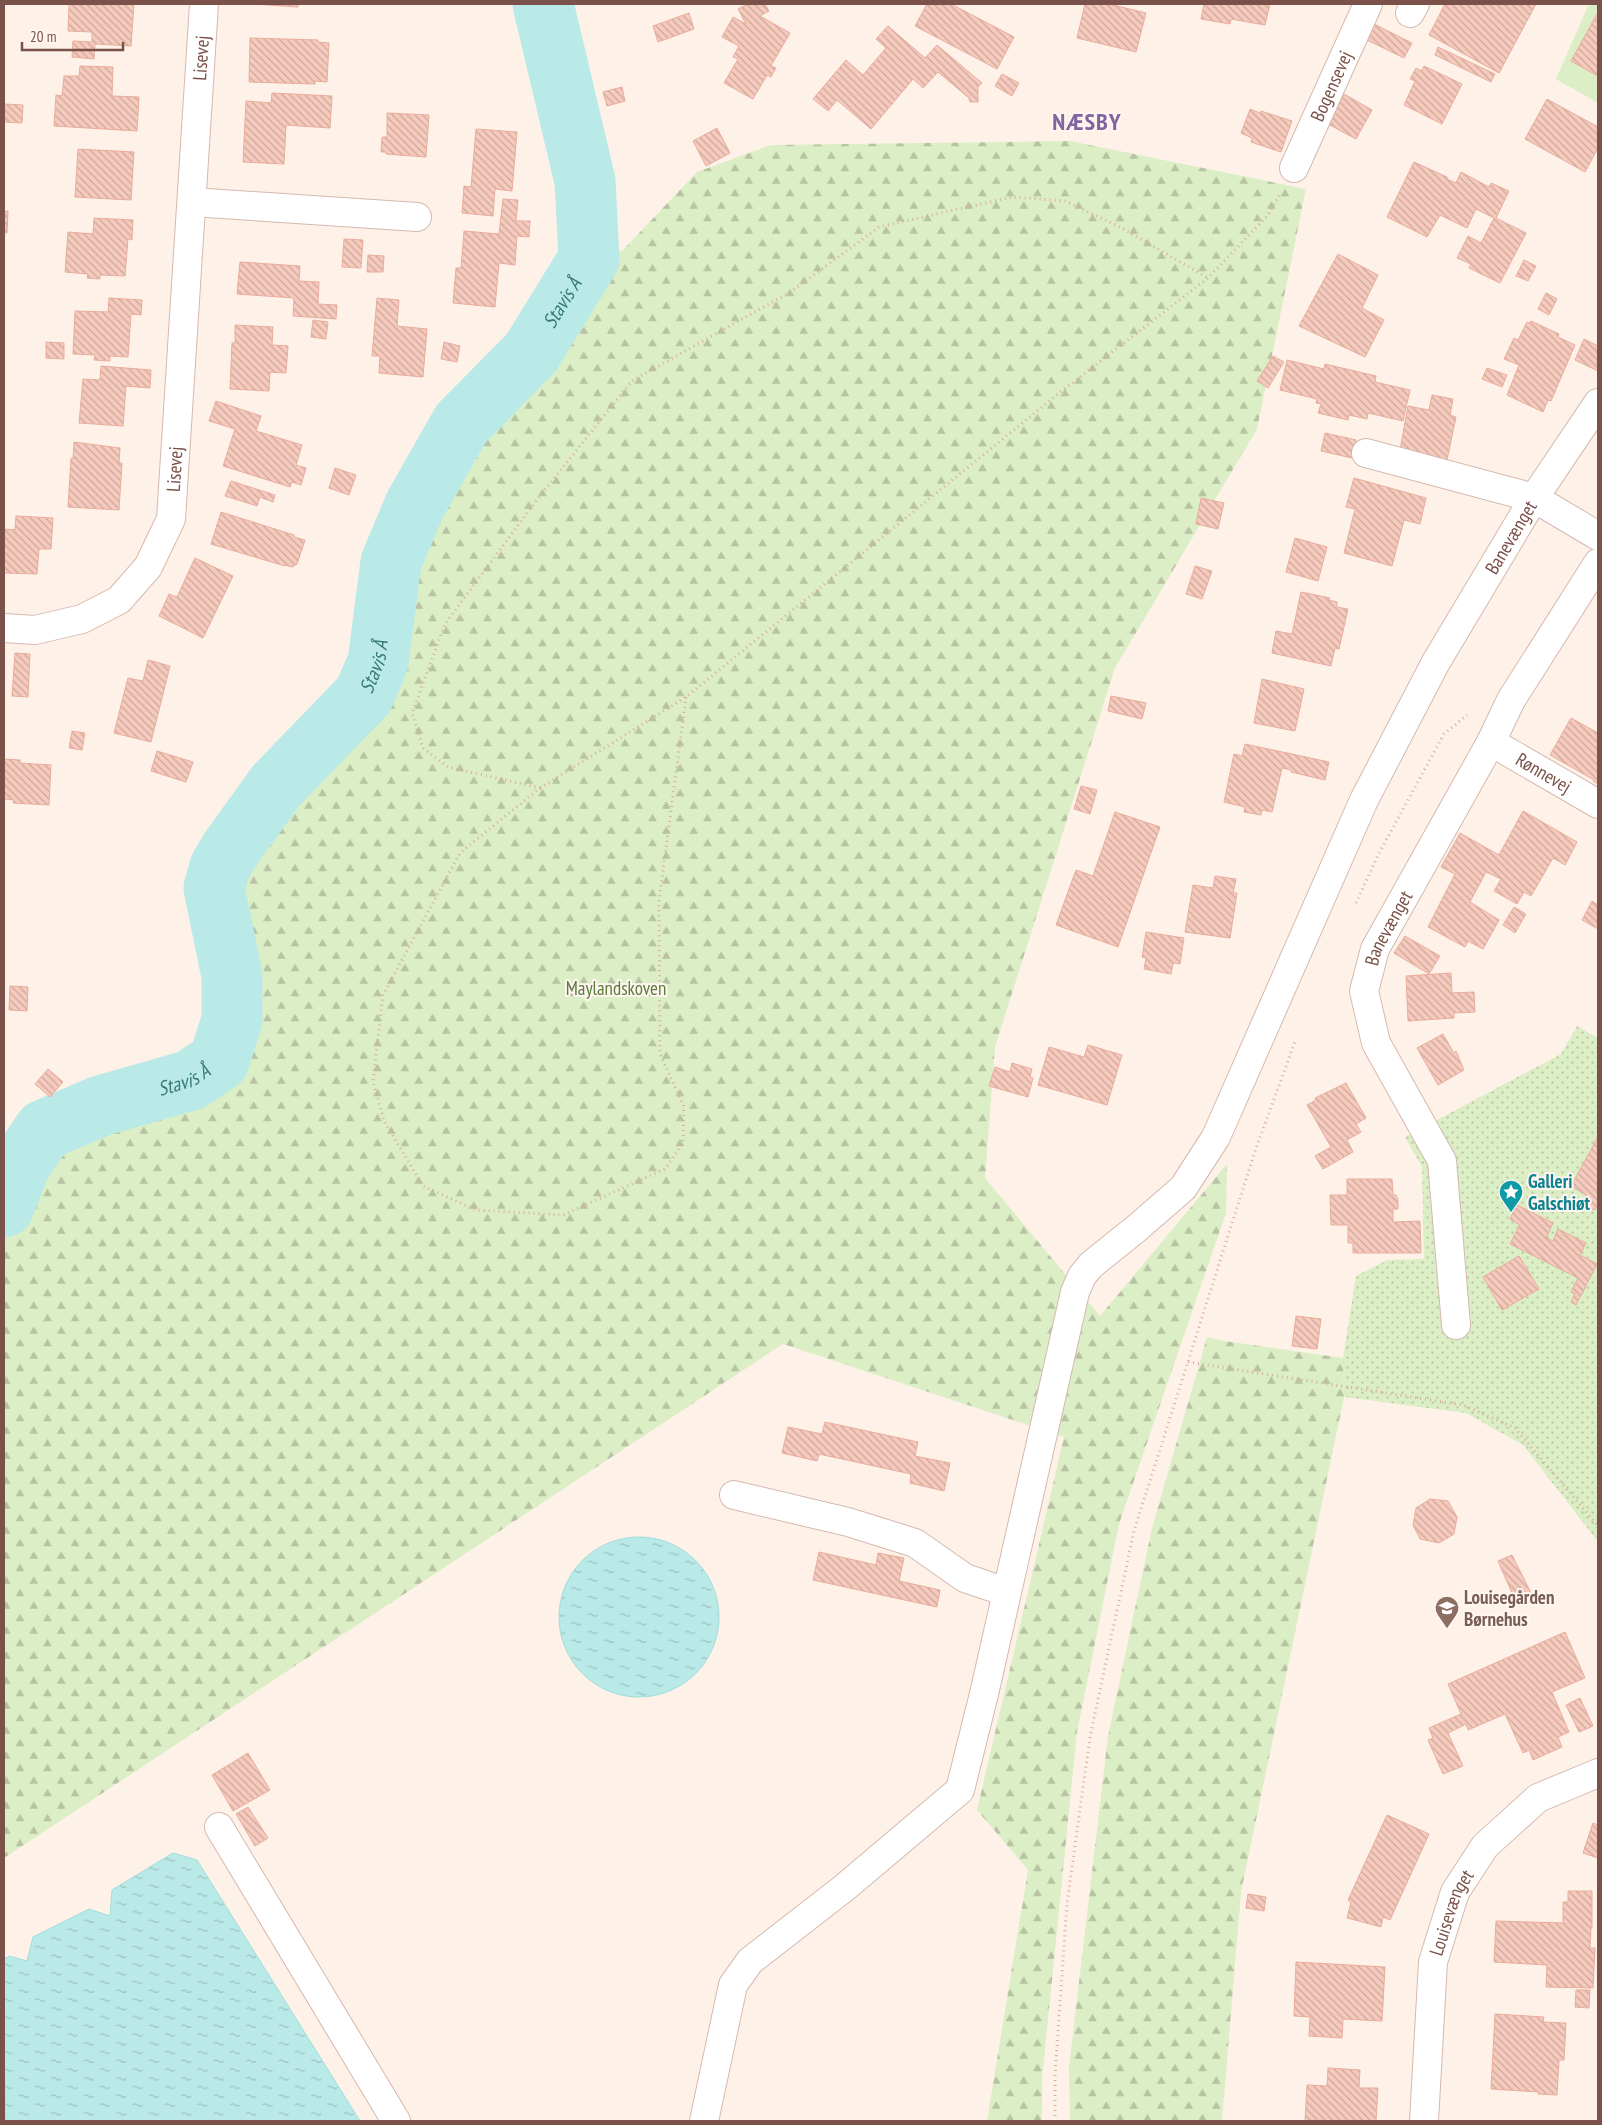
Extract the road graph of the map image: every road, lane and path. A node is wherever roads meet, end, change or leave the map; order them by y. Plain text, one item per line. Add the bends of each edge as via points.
1 (204, 4) edge
2 (1368, 4) edge
3 (1294, 168) joint
4 (192, 202) junction
5 (417, 217) dead end
6 (1208, 278) junction
7 (1598, 403) edge
8 (1366, 453) dead end
9 (1534, 498) junction
10 (1598, 536) edge
11 (1598, 563) edge
12 (4, 628) edge
13 (686, 697) junction
14 (1444, 734) dead end
15 (1491, 742) junction
16 (540, 788) junction
17 (1598, 804) edge
18 (1353, 909) dead end
19 (1298, 1034) dead end
20 (1456, 1325) dead end
21 (1188, 1362) junction
22 (734, 1495) dead end
23 (1598, 1526) edge
24 (1006, 1592) junction
25 (1598, 1773) edge
26 (219, 1827) dead end
27 (396, 2121) edge
28 (704, 2121) edge
29 (1055, 2121) edge
30 (1424, 2121) edge

1 - 4 street, Lisevej
2 - 3 street, Bogensevej
3 - 6 path via 1268,215
4 - 5 street
4 - 12 street, Lisevej via 171,519 148,567 119,600 82,619 35,630
6 - 13 path via 1050,400
6 - 16 path via 1065,201 1012,197 879,227 792,291 632,381 445,624 412,713 422,748 448,768
7 - 9 street, Banevænget
8 - 9 street
9 - 10 street
9 - 24 street, Banevænget via 1436,662 1364,800 1216,1137 1183,1188 1082,1276 1075,1292
11 - 15 street, Banevænget via 1511,700
13 - 16 path
13 - 16 path via 659,901 660,1054 684,1107 683,1143 665,1169 563,1215 476,1210 423,1186 384,1121 373,1082 383,995 460,854
14 - 18 path via 1378,855
15 - 17 street, Rønnevej
15 - 20 street, Banevænget via 1375,949 1364,991 1376,1043 1442,1161
19 - 21 path via 1255,1151
21 - 23 path via 1463,1405 1515,1428
21 - 29 path via 1134,1531 1090,1737 1067,1904
22 - 24 street via 848,1522 914,1543 964,1578
24 - 28 street, Banevænget via 960,1790 844,1888 762,1950 740,1974 733,1985
25 - 30 street, Louisevænget via 1538,1798 1485,1846 1454,1892 1433,1962
26 - 27 street

